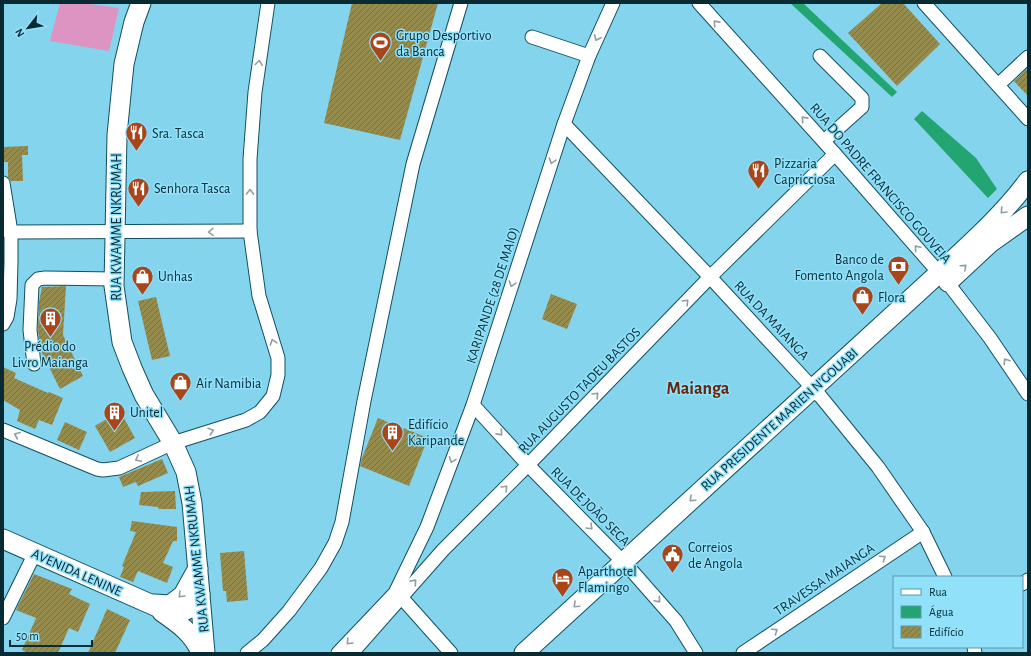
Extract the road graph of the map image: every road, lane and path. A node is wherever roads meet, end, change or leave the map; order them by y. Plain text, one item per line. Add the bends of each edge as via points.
1 (141, 3) edge
2 (268, 3) edge
3 (461, 3) edge
4 (613, 3) edge
5 (699, 3) edge
6 (924, 3) edge
7 (532, 37) dead end
8 (589, 56) junction
9 (820, 56) dead end
10 (1028, 57) edge
11 (998, 85) junction
12 (1028, 119) edge
13 (564, 124) junction
14 (824, 141) junction
15 (835, 154) junction
16 (1028, 181) edge
17 (3, 183) edge
18 (1028, 216) edge
19 (7, 229) edge
20 (250, 231) junction
21 (115, 233) junction
22 (710, 277) junction
23 (943, 278) junction
24 (114, 279) junction
25 (3, 324) edge
26 (34, 364) dead end
27 (817, 393) junction
28 (1028, 394) edge
29 (473, 405) junction
30 (3, 430) edge
31 (173, 443) junction
32 (528, 465) junction
33 (427, 526) junction
34 (923, 532) junction
35 (3, 539) edge
36 (443, 550) junction
37 (35, 553) junction
38 (198, 566) junction
39 (628, 566) junction
40 (945, 576) edge
41 (200, 594) junction
42 (398, 595) junction
43 (151, 604) junction
44 (3, 618) edge
45 (201, 653) edge
46 (205, 653) edge
47 (247, 653) edge
48 (338, 653) edge
49 (352, 653) edge
50 (451, 653) edge
51 (524, 653) edge
52 (543, 653) edge
53 (696, 653) edge
54 (743, 653) edge

1 - 21 street, RUA KWAMME NKRUMAH via 124,64 117,134
20 -> 2 street via 250,159 255,92
3 - 47 street via 413,164 365,393 342,522 335,543 321,568 289,611 263,640
4 -> 8 street, KARIPANDE (28 DE MAIO)
14 -> 5 street, RUA DO PADRE FRANCISCO GOUVEIA
6 - 11 street
7 - 8 street
8 - 13 street, KARIPANDE (28 DE MAIO)
9 - 14 street via 862,98 862,107
10 - 11 street
11 - 12 street
13 - 22 street, RUA DA MAIANGA
13 -> 29 street, KARIPANDE (28 DE MAIO)
14 - 15 street, RUA DO PADRE FRANCISCO GOUVEIA
15 - 22 street, RUA AUGUSTO TADEU BASTOS
23 -> 15 street, RUA DO PADRE FRANCISCO GOUVEIA
16 -> 23 street, RUA PRESIDENTE MARIEN N'GOUABI
17 - 19 street
23 -> 18 street, RUA PRESIDENTE MARIEN N'GOUABI
19 - 21 street
19 - 25 street via 10,299
20 -> 21 street
31 -> 20 street via 246,420 260,412 273,396 278,375 278,358 259,296
21 - 24 street, RUA KWAMME NKRUMAH
22 - 27 street, RUA DA MAIANGA
32 -> 22 street, RUA AUGUSTO TADEU BASTOS
23 - 27 street, RUA PRESIDENTE MARIEN N'GOUABI
28 -> 23 street, RUA DO PADRE FRANCISCO GOUVEIA via 990,338
24 - 26 street via 45,278 38,279 32,285 30,330
24 - 31 street, RUA KWAMME NKRUMAH via 122,342 144,395
27 - 34 street, RUA DA MAIANGA via 878,467
27 - 39 street, RUA PRESIDENTE MARIEN N'GOUABI
29 -> 32 street, RUA DE JOÃO SECA
29 -> 33 street, KARIPANDE (28 DE MAIO)
31 -> 30 street via 119,468 102,470
31 - 38 street, RUA KWAMME NKRUMAH via 186,472 192,503
36 -> 32 street, RUA AUGUSTO TADEU BASTOS
32 -> 39 street, RUA DE JOÃO SECA
33 - 36 street via 426,540 429,550
33 - 42 street, KARIPANDE (28 DE MAIO)
34 - 40 street, RUA DA MAIANGA
54 -> 34 street, TRAVESSA MAIANGA
35 - 37 street, AVENIDA LENINE
42 -> 36 street, RUA AUGUSTO TADEU BASTOS
37 - 43 street, AVENIDA LENINE
37 - 44 street
38 - 41 street, RUA KWAMME NKRUMAH
38 -> 43 street, AVENIDA LENINE via 183,595 170,605
39 -> 51 street, RUA PRESIDENTE MARIEN N'GOUABI
39 - 52 street, RUA PRESIDENTE MARIEN N'GOUABI
39 -> 53 street, RUA DE JOÃO SECA via 676,622
41 - 43 street, AVENIDA LENINE via 192,608 178,614
41 - 46 street, RUA KWAMME NKRUMAH
42 -> 48 street, RUA AUGUSTO TADEU BASTOS
42 - 49 street, RUA AUGUSTO TADEU BASTOS
42 - 50 street
43 - 45 street via 187,630

